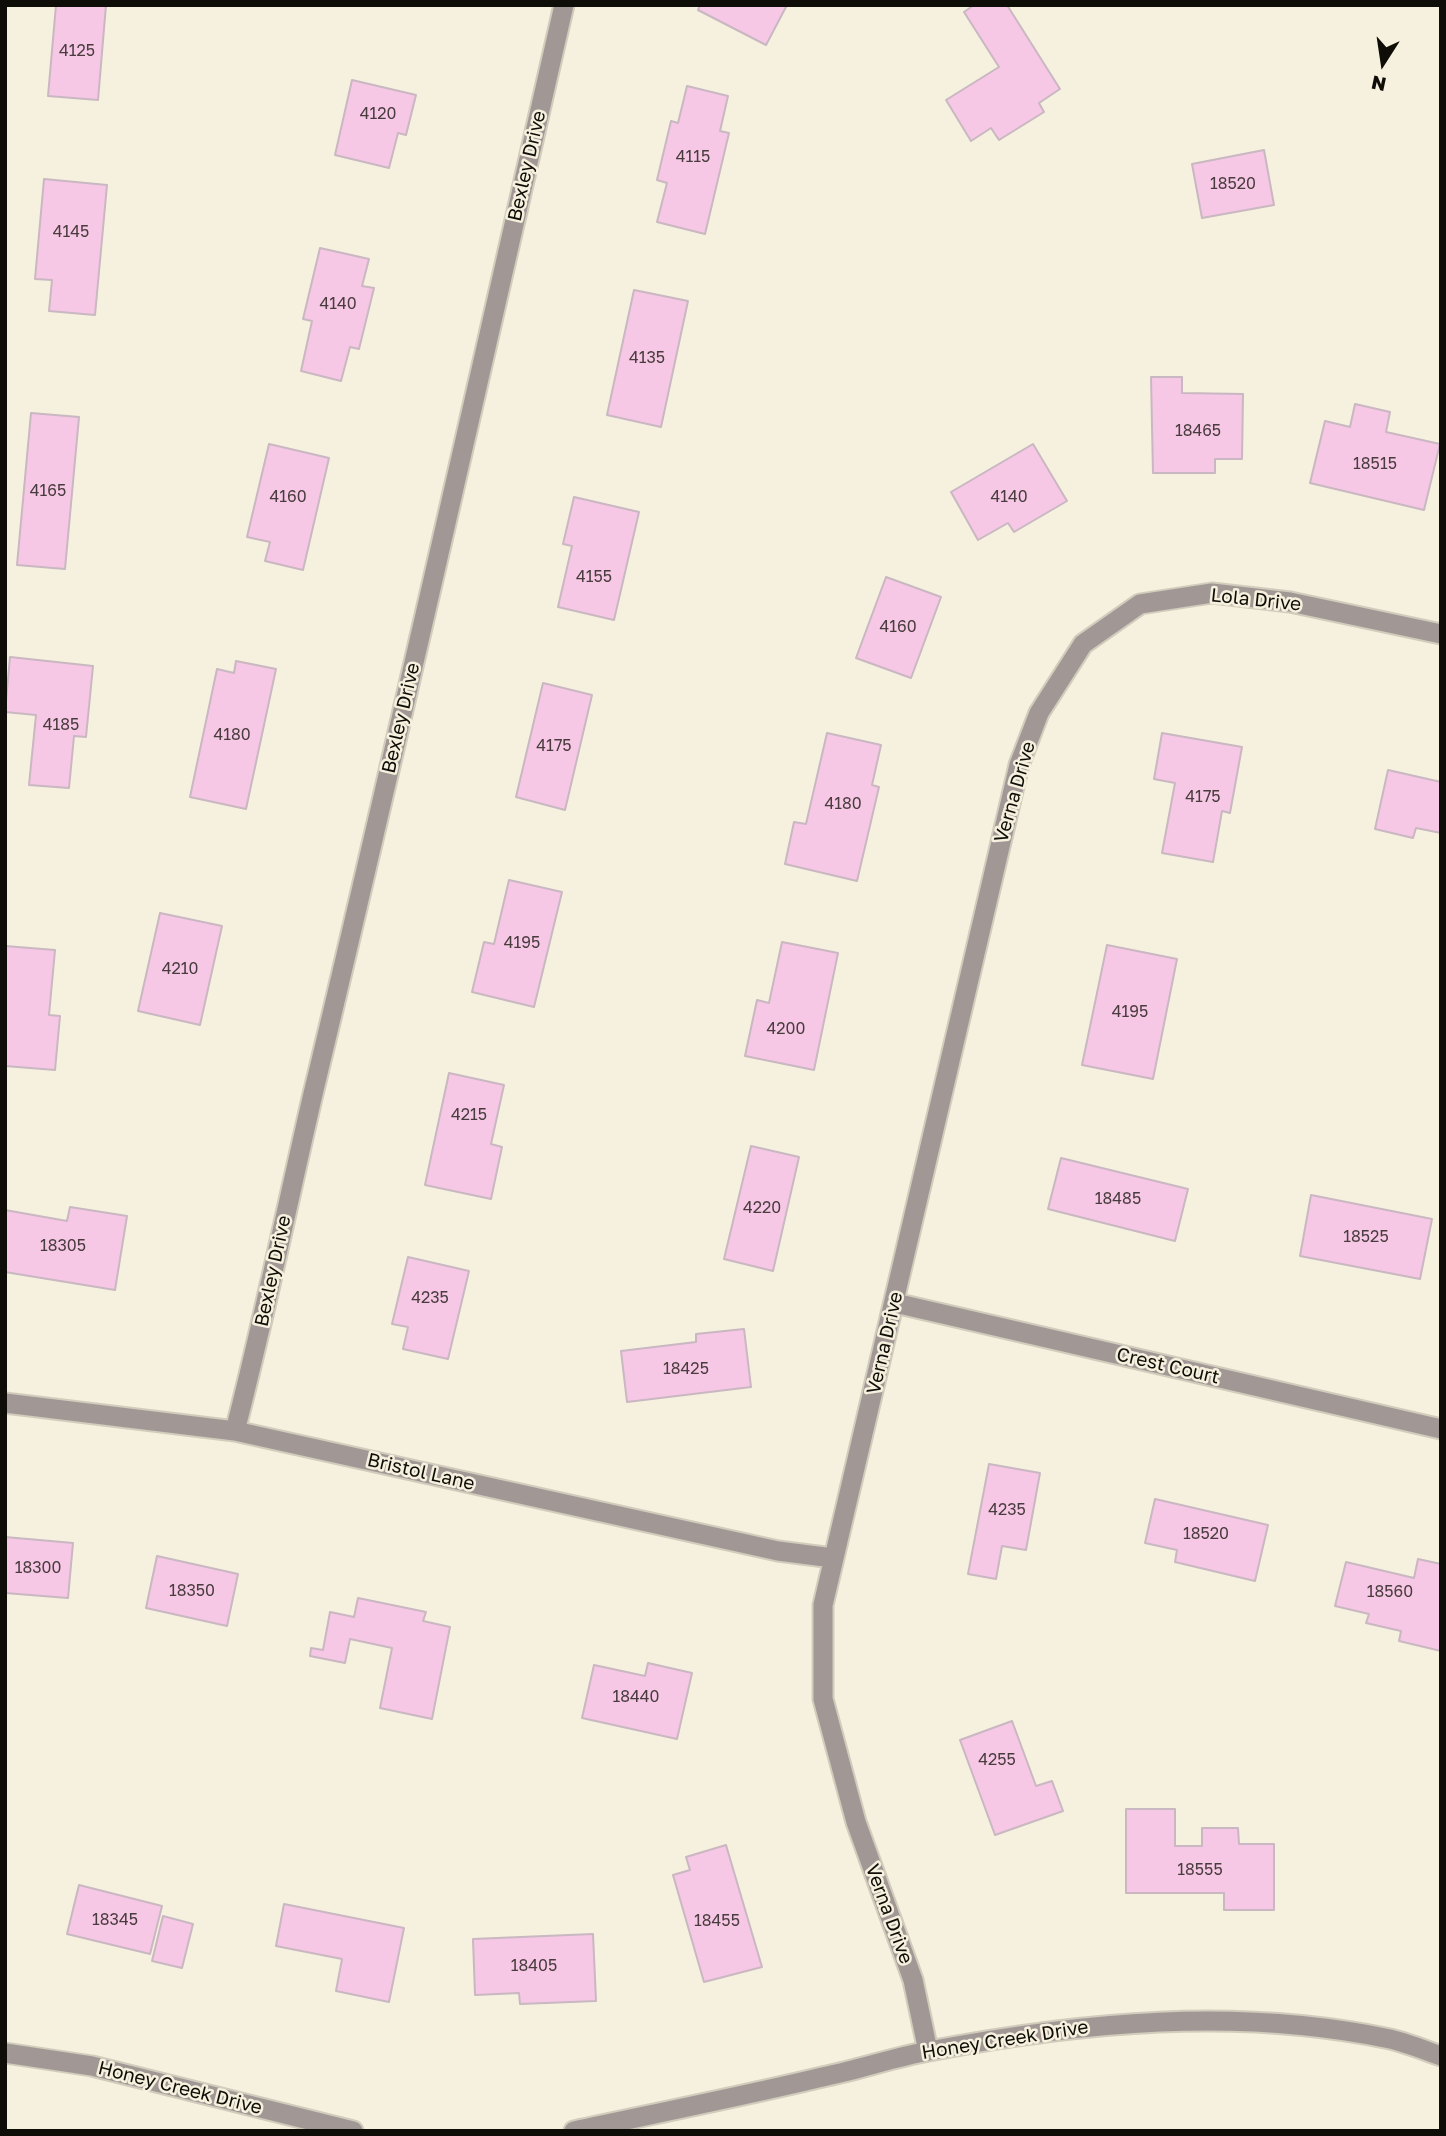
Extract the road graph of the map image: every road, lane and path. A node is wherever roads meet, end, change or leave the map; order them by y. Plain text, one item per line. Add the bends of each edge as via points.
1 (564, 5) edge
2 (1441, 634) edge
3 (1083, 644) joint
4 (895, 1303) junction
5 (5, 1403) edge
6 (1441, 1429) edge
7 (235, 1431) junction
8 (834, 1558) junction
9 (928, 2051) junction
10 (5, 2053) edge
11 (1441, 2056) edge
12 (353, 2131) edge
13 (574, 2131) edge

1 - 7 street, Bexley Drive
2 - 3 street, Lola Drive via 1290,602 1212,593 1140,604
3 - 4 street, Verna Drive via 1039,713 1019,765
4 - 6 street, Crest Court
4 - 8 street, Verna Drive
5 - 7 street, Bristol Lane
7 - 8 street, Bristol Lane via 778,1552
8 - 9 street, Verna Drive via 823,1605 823,1699 856,1822 913,1980
9 - 11 street, Honey Creek Drive via 1146,2021 1229,2020 1312,2026 1393,2040
9 - 13 street, Honey Creek Drive
10 - 12 street, Honey Creek Drive via 92,2066

